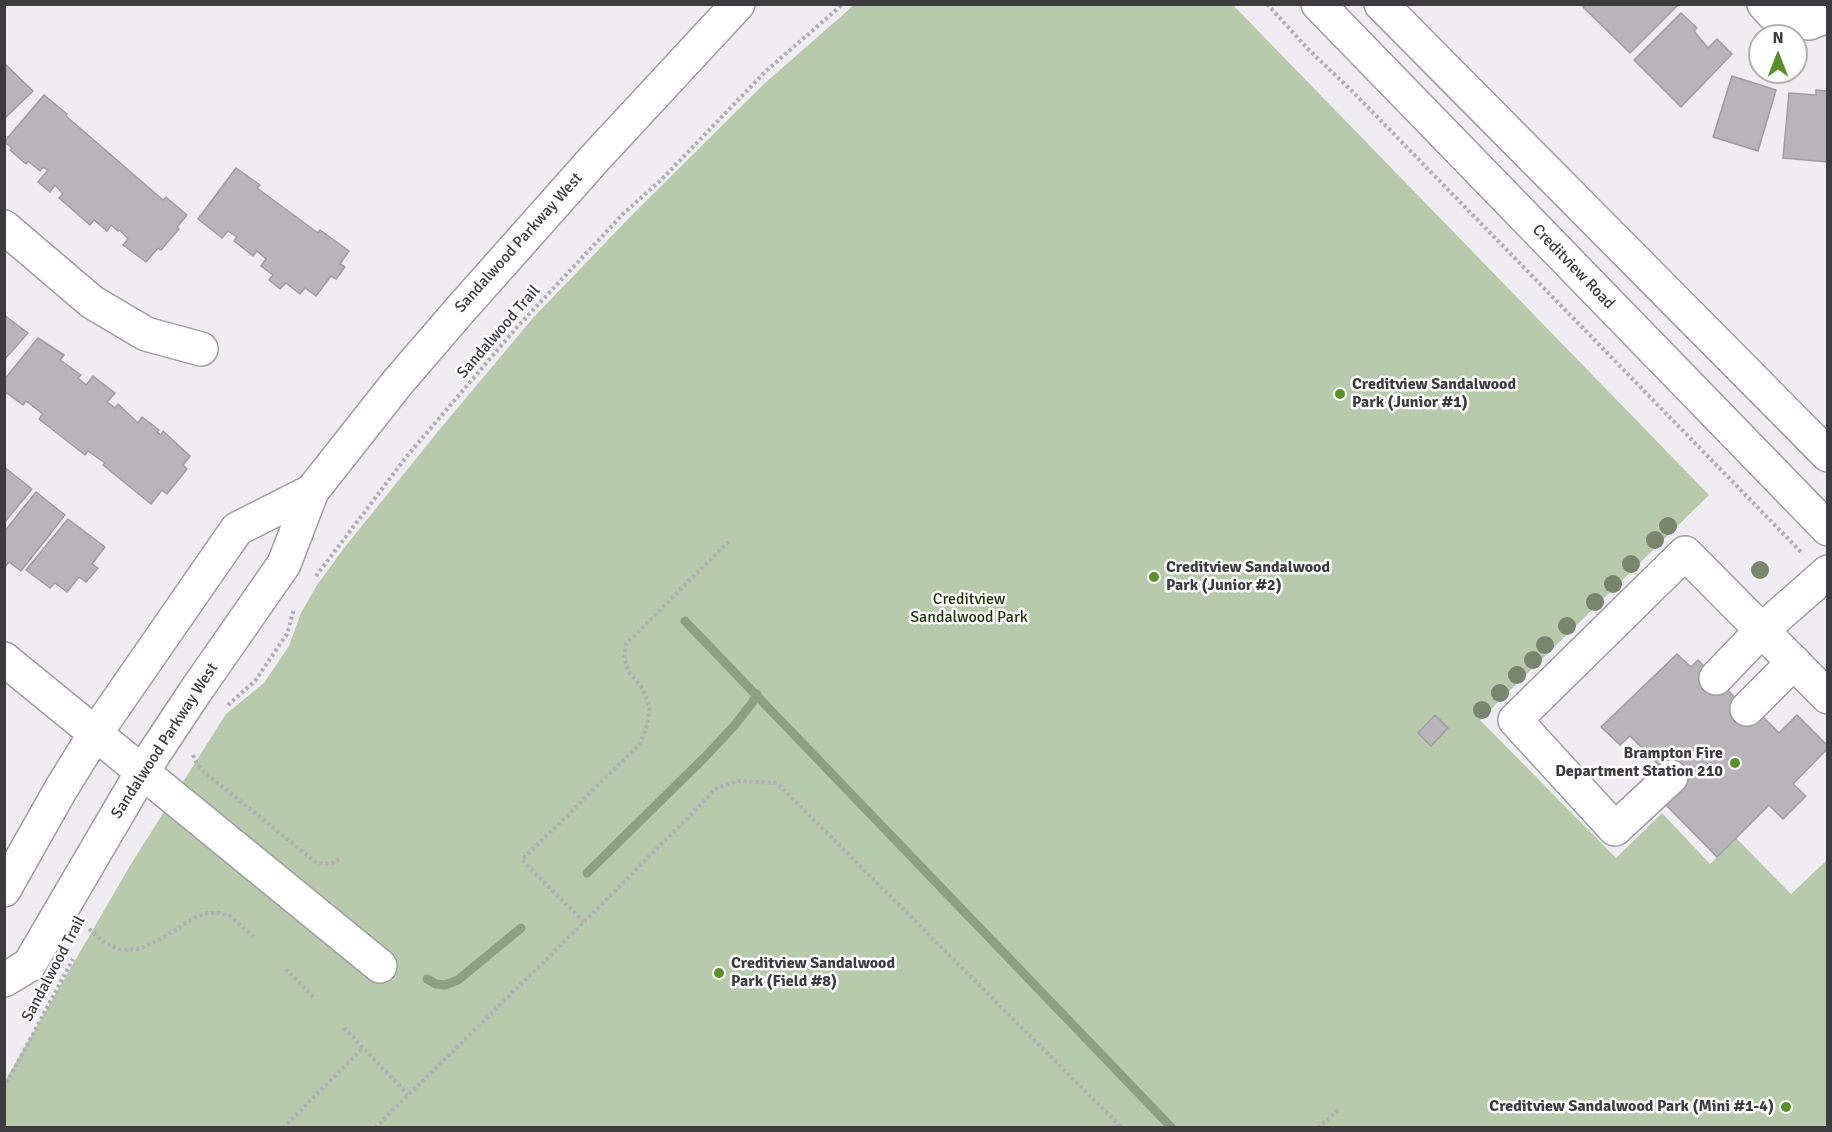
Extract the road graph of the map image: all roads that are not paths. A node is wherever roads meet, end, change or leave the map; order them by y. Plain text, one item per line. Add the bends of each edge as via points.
1 (738, 4) edge
2 (1318, 4) edge
3 (1381, 4) edge
4 (1764, 4) edge
5 (1827, 16) edge
6 (4, 227) edge
7 (201, 349) dead end
8 (1827, 455) edge
9 (312, 491) junction
10 (1827, 529) edge
11 (1825, 574) edge
12 (1777, 646) junction
13 (4, 659) edge
14 (1827, 697) edge
15 (95, 734) junction
16 (142, 772) junction
17 (1671, 777) dead end
18 (4, 890) edge
19 (380, 966) dead end
20 (4, 981) edge

1 - 9 main road, Sandalwood Parkway West via 460,310
2 - 10 main road, Creditview Road
3 - 8 main road
4 - 5 main road via 1773,14 1809,24
6 - 7 main road via 92,302 146,334
9 - 15 main road, Sandalwood Parkway West via 237,529
9 - 16 main road, Sandalwood Parkway West via 284,564
11 - 12 main road
12 - 12 main road via 1730,693
12 - 14 main road
12 - 17 main road via 1685,553 1515,720 1615,829
13 - 15 main road
15 - 16 main road
15 - 18 main road, Sandalwood Parkway West
16 - 19 main road
16 - 20 main road, Sandalwood Parkway West via 29,965

